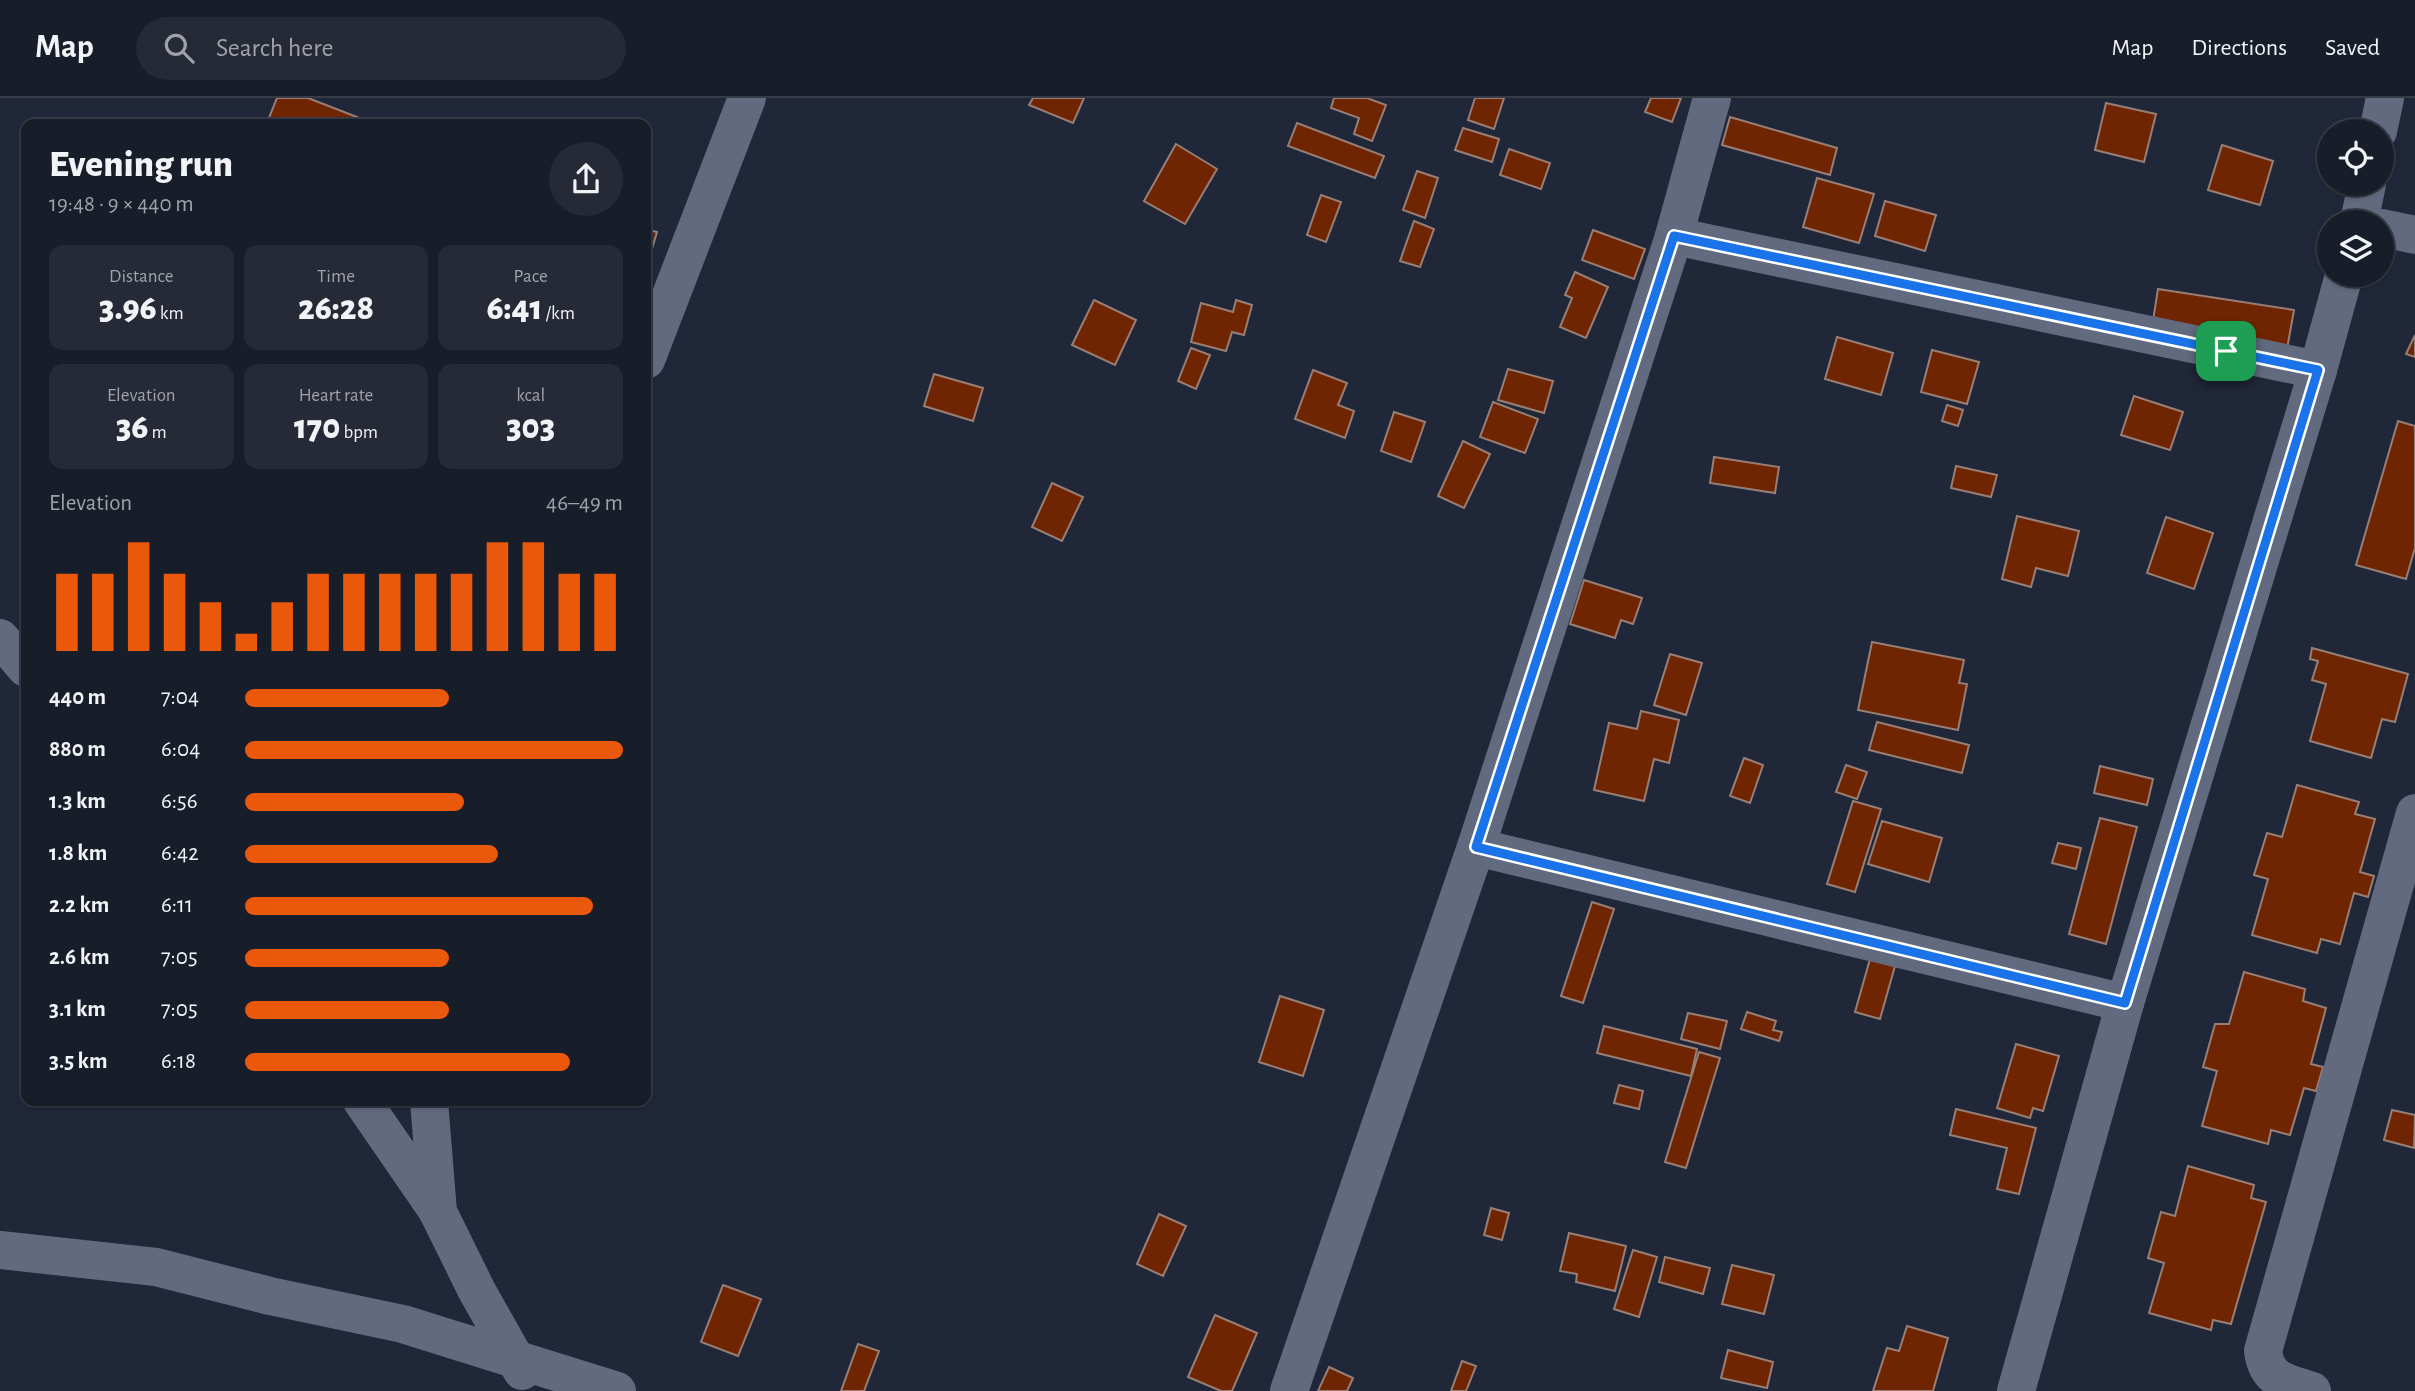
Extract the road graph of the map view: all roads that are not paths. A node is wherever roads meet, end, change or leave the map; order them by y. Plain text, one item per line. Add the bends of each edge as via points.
1 (747, 98) edge
2 (1712, 98) edge
3 (2385, 98) edge
4 (2381, 119) edge
5 (2394, 231) edge
6 (2415, 235) edge
7 (1674, 236) junction
8 (2341, 287) edge
9 (651, 347) edge
10 (2318, 370) junction
11 (0, 638) edge
12 (21, 662) edge
13 (2415, 813) edge
14 (1476, 847) junction
15 (2125, 1003) junction
16 (365, 1106) edge
17 (429, 1106) edge
18 (438, 1212) junction
19 (0, 1250) edge
20 (524, 1375) edge
21 (617, 1391) edge
22 (1289, 1391) edge
23 (2016, 1391) edge
24 (2312, 1391) edge

1 - 9 street
2 - 7 street
3 - 4 street
5 - 6 street
7 - 10 street
7 - 14 street
8 - 10 street
10 - 15 street
11 - 12 street
13 - 24 street via 2263,1351 2266,1369 2272,1375
14 - 15 street
14 - 22 street
15 - 23 street
16 - 18 street
17 - 18 street
18 - 20 street
19 - 20 street via 156,1267 403,1324
20 - 21 street

